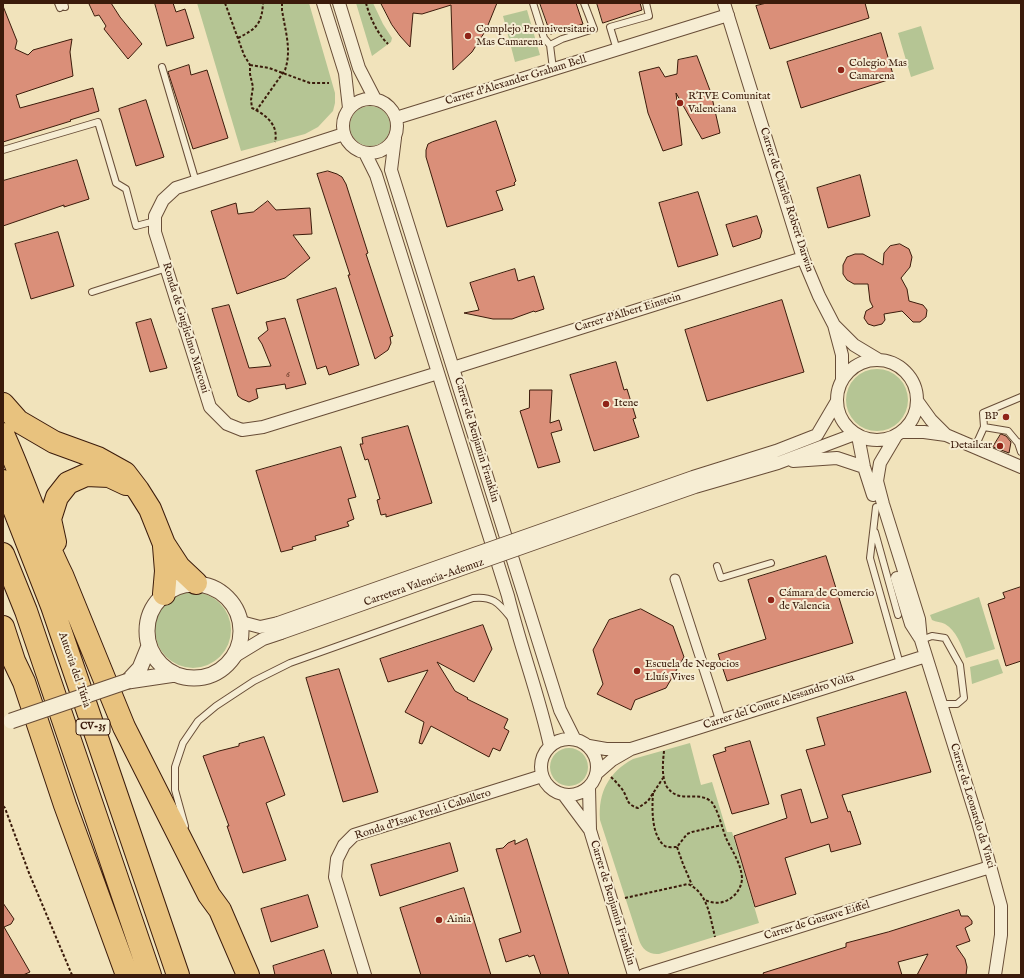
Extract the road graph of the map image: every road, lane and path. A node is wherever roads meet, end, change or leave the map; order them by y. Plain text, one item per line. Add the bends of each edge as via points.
1 (225, 3) edge
2 (263, 3) edge
3 (282, 3) edge
4 (324, 3) edge
5 (339, 3) edge
6 (366, 3) edge
7 (533, 3) edge
8 (584, 3) edge
9 (646, 3) edge
10 (724, 3) edge
11 (728, 15) junction
12 (238, 38) junction
13 (388, 44) dead end
14 (550, 45) junction
15 (617, 50) junction
16 (250, 65) junction
17 (162, 67) dead end
18 (553, 69) junction
19 (283, 73) junction
20 (329, 83) dead end
21 (375, 99) junction
22 (349, 108) junction
23 (256, 110) junction
24 (396, 118) junction
25 (344, 134) junction
26 (395, 138) junction
27 (275, 142) dead end
28 (3, 150) edge
29 (365, 153) junction
30 (196, 182) junction
31 (155, 221) junction
32 (803, 258) junction
33 (167, 268) junction
34 (92, 292) dead end
35 (834, 325) junction
36 (879, 360) junction
37 (453, 368) junction
38 (438, 373) junction
39 (842, 380) junction
40 (1021, 397) edge
41 (837, 401) junction
42 (918, 402) junction
43 (3, 404) edge
44 (984, 427) junction
45 (3, 434) edge
46 (899, 434) junction
47 (857, 435) junction
48 (946, 435) junction
49 (1020, 442) edge
50 (975, 447) junction
51 (1021, 452) edge
52 (778, 463) junction
53 (864, 467) junction
54 (1021, 467) edge
55 (3, 481) edge
56 (138, 490) junction
57 (876, 507) junction
58 (614, 510) junction
59 (874, 529) junction
60 (164, 544) junction
61 (3, 554) edge
62 (771, 563) dead end
63 (717, 566) dead end
64 (62, 575) junction
65 (675, 579) dead end
66 (196, 583) junction
67 (164, 594) junction
68 (883, 604) junction
69 (3, 608) edge
70 (898, 615) junction
71 (242, 622) junction
72 (514, 622) junction
73 (911, 624) junction
74 (3, 627) edge
75 (279, 628) junction
76 (922, 640) junction
77 (149, 646) junction
78 (235, 656) junction
79 (926, 656) junction
80 (900, 664) junction
81 (175, 674) junction
82 (128, 681) junction
83 (24, 682) junction
84 (941, 704) junction
85 (721, 721) junction
86 (6, 723) edge
87 (574, 738) junction
88 (550, 746) junction
89 (589, 746) junction
90 (631, 749) junction
91 (664, 751) dead end
92 (597, 773) junction
93 (542, 776) junction
94 (611, 777) dead end
95 (664, 777) junction
96 (589, 788) junction
97 (653, 793) junction
98 (564, 795) junction
99 (3, 806) edge
100 (722, 825) junction
101 (590, 830) junction
102 (188, 831) dead end
103 (678, 847) junction
104 (990, 867) junction
105 (693, 886) junction
106 (625, 898) dead end
107 (705, 900) junction
108 (715, 936) dead end
109 (72, 975) edge
110 (127, 975) edge
111 (150, 975) edge
112 (178, 975) edge
113 (248, 975) edge
114 (366, 975) edge
115 (634, 975) edge
116 (644, 975) edge
117 (995, 975) edge

1 - 12 path
2 - 12 path via 261,20 250,32
3 - 19 path via 289,48
4 - 22 street via 345,73
5 - 21 street via 360,68
6 - 13 path via 374,24
7 - 14 lane via 544,38
8 - 14 lane via 594,29
9 - 15 lane via 649,16 610,27
10 - 11 street, Carrer de Charles Robert Darwin
11 - 15 street, Carrer d'Alexander Graham Bell
11 - 32 street, Carrer de Charles Robert Darwin
12 - 16 path
14 - 18 lane
15 - 18 street, Carrer d'Alexander Graham Bell
16 - 19 path
16 - 23 path via 252,108
17 - 30 lane
18 - 24 street, Carrer d'Alexander Graham Bell
19 - 20 path via 310,83
19 - 23 path
21 - 22 street via 361,100
21 - 24 street via 388,106
22 - 25 street via 343,120
23 - 27 path via 270,121 274,128
24 - 26 street
25 - 29 street via 352,147
25 - 30 street, Ronda de Guglielmo Marconi
26 - 29 street via 390,146 382,151 374,154
26 - 37 street, Carrer de Benjamin Franklin via 392,170
28 - 31 lane via 98,122 116,183 126,189 136,226
29 - 38 street, Carrer de Benjamin Franklin via 376,175
30 - 31 street, Ronda de Guglielmo Marconi via 176,188 163,200
31 - 33 street, Ronda de Guglielmo Marconi via 155,232
32 - 35 street, Carrer de Charles Robert Darwin
32 - 37 street, Carrer d'Albert Einstein
33 - 34 lane
33 - 38 street, Ronda de Guglielmo Marconi via 210,407 226,424 242,430 263,427
35 - 36 street, Carrer de Charles Robert Darwin via 854,345
35 - 39 street, Carrer de Charles Robert Darwin via 842,356
36 - 39 street via 858,365
36 - 42 street via 891,362 903,369 911,378
37 - 87 street, Carrer de Benjamin Franklin via 560,710
38 - 72 street, Carrer de Benjamin Franklin via 506,588
39 - 41 street
40 - 44 lane via 983,413
41 - 47 street via 839,414
41 - 58 street via 817,435 776,451 693,477
42 - 46 street via 910,424
42 - 48 street
43 - 56 highway via 18,421 54,442 98,458 125,473
44 - 49 lane via 1008,431
44 - 50 lane
45 - 64 highway
46 - 47 street via 883,440 870,440
46 - 48 street via 924,432
46 - 76 street, Carrer de Leonardo da Vinci via 880,463 877,481 919,619
47 - 52 street
47 - 53 street, Carrer de Leonardo da Vinci
48 - 50 street
49 - 51 lane
50 - 54 street
52 - 53 street via 838,458
52 - 58 street
53 - 57 street, Carrer de Leonardo da Vinci
55 - 112 highway, Autovia del Túria / CV-35 via 52,606
56 - 60 highway via 150,509
56 - 64 highway via 109,476 86,475 68,483 57,497 50,519
57 - 59 lane
57 - 73 street, Carrer de Leonardo da Vinci
58 - 75 street, Carretera Valencia-Ademuz, bridge
59 - 68 lane via 870,558
59 - 70 lane
60 - 66 highway via 179,567
60 - 67 highway
61 - 111 highway, CV-35 via 28,618
62 - 63 lane via 721,578
64 - 113 highway via 124,726 206,888 218,903
65 - 85 street
66 - 67 street via 184,584
66 - 71 street via 212,587 226,595 236,607
67 - 77 street via 154,605 148,618
68 - 70 lane
68 - 80 lane
69 - 83 highway via 20,659
70 - 73 lane
71 - 75 street, Carretera Valencia-Ademuz via 260,627
71 - 78 street via 240,646
72 - 88 street, Carrer de Benjamin Franklin
72 - 102 lane via 499,603 485,597 472,598 290,663 254,681 198,721 183,743 175,767 175,790
73 - 76 street, Carrer de Leonardo da Vinci
74 - 83 highway
75 - 78 street, Carretera Valencia-Ademuz
76 - 79 street, Carrer de Leonardo da Vinci
76 - 84 lane via 932,636 945,638 960,665 964,698 957,704
77 - 81 street via 155,658
77 - 82 street via 140,668
78 - 81 street via 226,667 202,678 188,678
79 - 80 street, Carrer del Comte Alessandro Volta
79 - 84 street, Carrer de Leonardo da Vinci
80 - 85 street, Carrer del Comte Alessandro Volta
81 - 82 street
82 - 86 street, bridge
83 - 110 highway via 65,805
84 - 104 street, Carrer de Leonardo da Vinci
85 - 90 street, Carrer del Comte Alessandro Volta
87 - 88 street via 565,738
87 - 89 street
88 - 93 street via 541,760
89 - 90 street, Carrer del Comte Alessandro Volta
89 - 92 street via 598,763
90 - 92 street, Carrer del Comte Alessandro Volta
91 - 95 path
92 - 96 street
93 - 98 street via 551,789
93 - 114 street, Ronda d'Isaac Peral i Caballero via 354,835 344,845 337,859 336,877
94 - 97 path via 632,806 638,808 648,801
95 - 97 path
95 - 100 path via 667,786 677,796 709,799 714,804
96 - 98 street via 577,794
96 - 101 street, Carrer de Benjamin Franklin
97 - 103 path via 654,827 665,846
98 - 101 street, Carrer de Benjamin Franklin
99 - 109 path
100 - 103 path via 687,834
100 - 107 path via 740,866 742,879 736,894 725,902 710,903
101 - 115 street, Carrer de Benjamin Franklin
103 - 105 path via 682,864
104 - 116 street, Carrer de Gustave Eiffel
104 - 117 street, Carrer de Leonardo da Vinci via 1001,906 1001,935
105 - 106 path via 688,884
105 - 107 path
107 - 108 path

